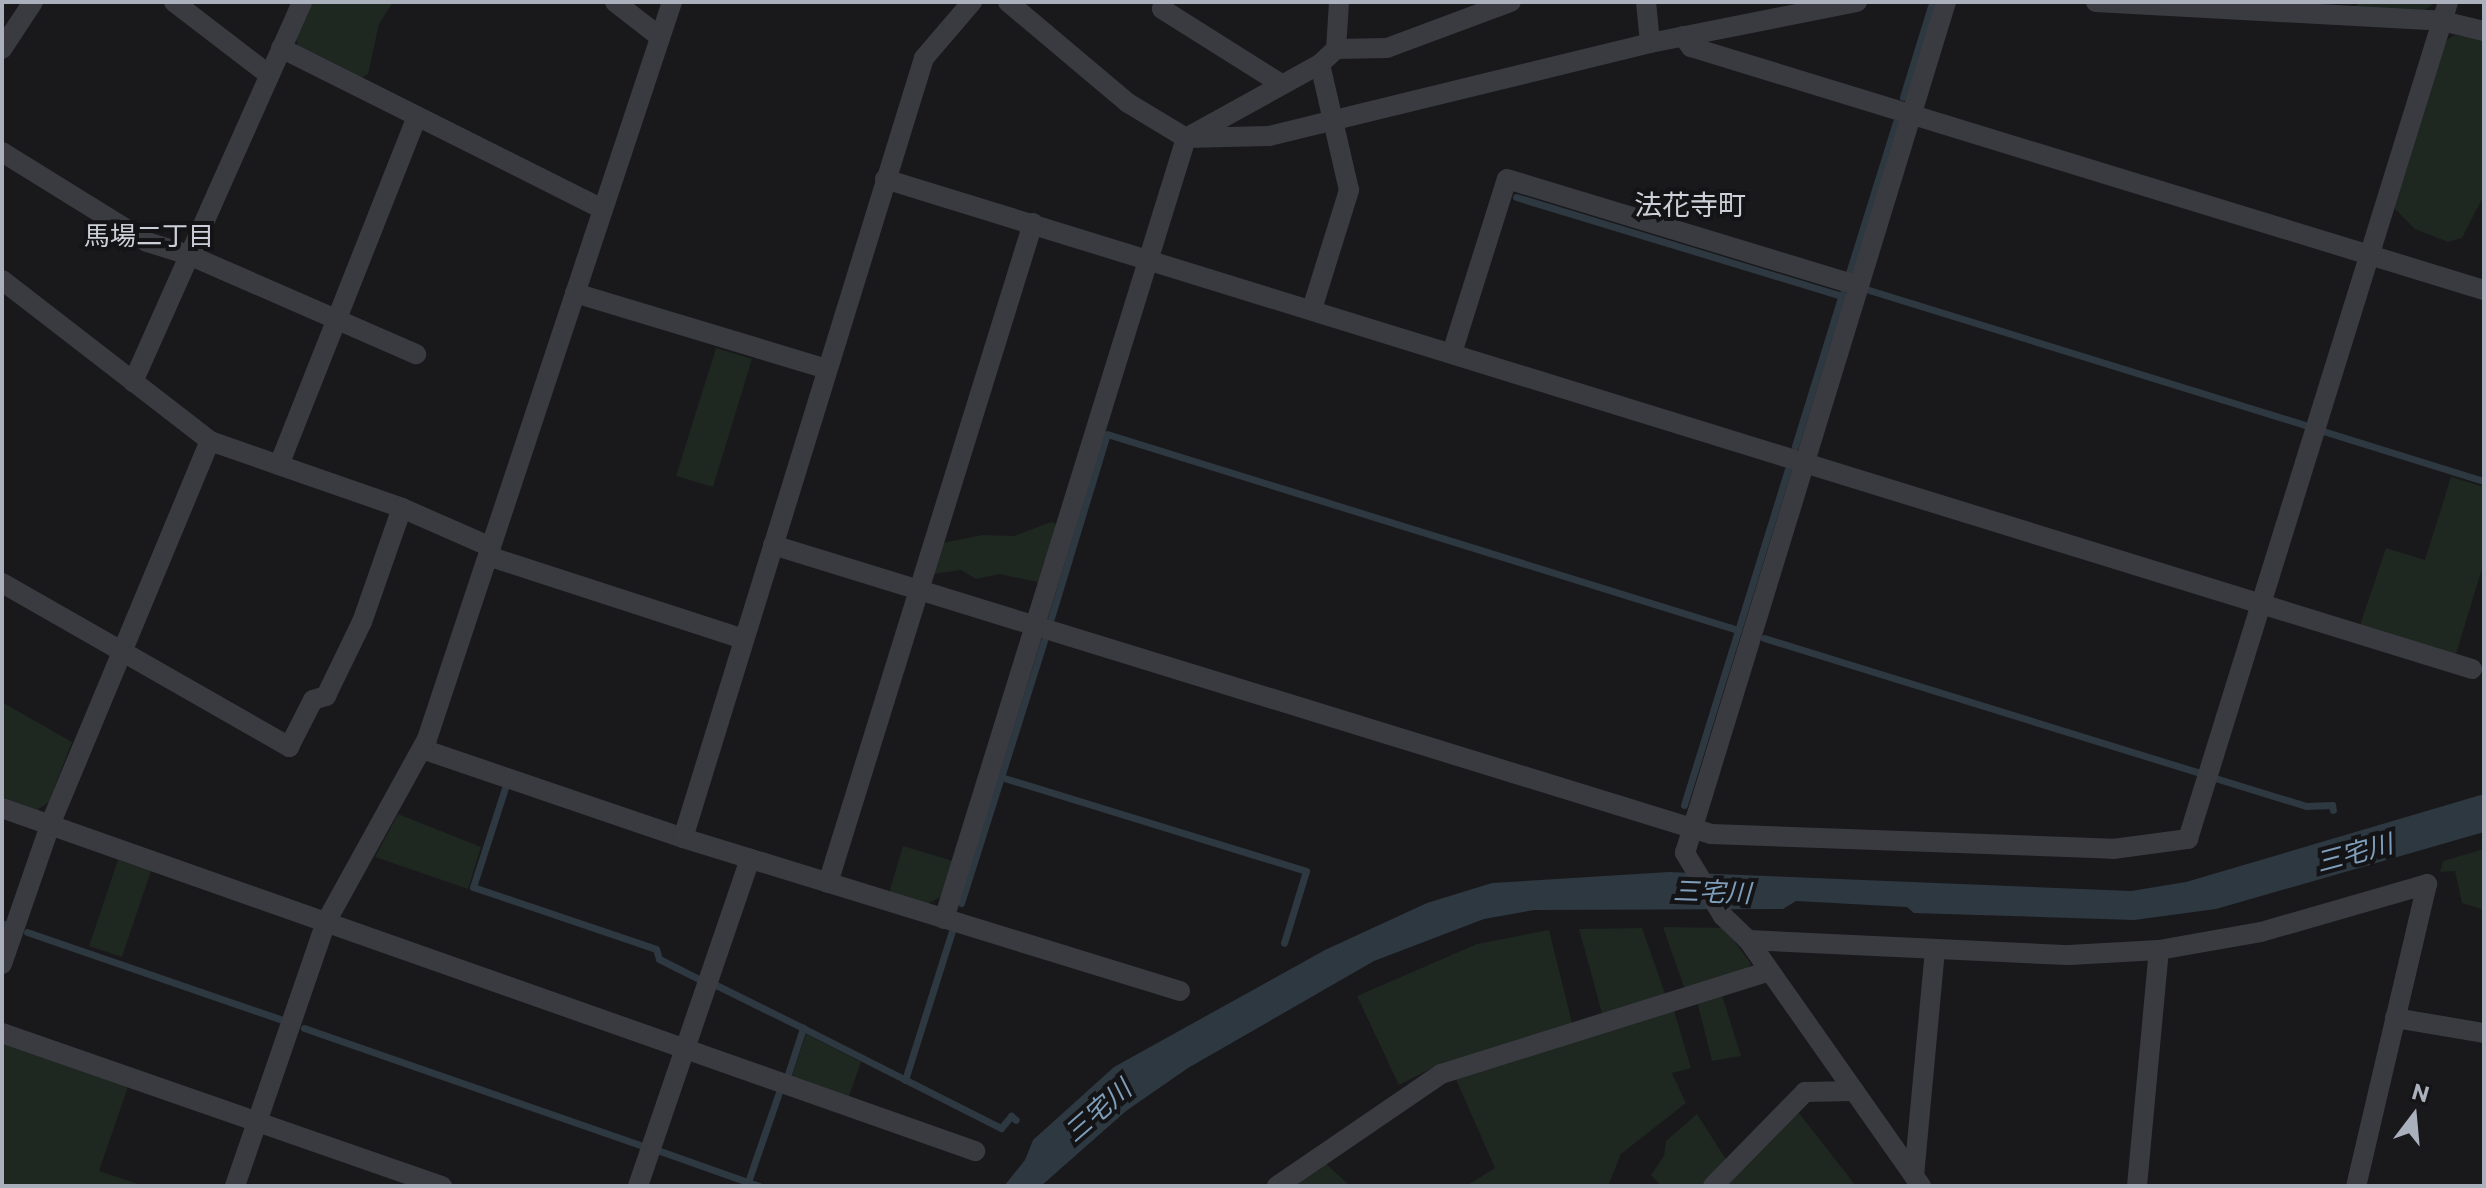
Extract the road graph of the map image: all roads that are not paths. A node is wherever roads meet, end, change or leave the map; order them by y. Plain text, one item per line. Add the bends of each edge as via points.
1 (33, 2) edge
2 (174, 2) edge
3 (302, 2) edge
4 (615, 2) edge
5 (672, 2) edge
6 (972, 2) edge
7 (1008, 2) edge
8 (1164, 2) edge
9 (1339, 2) edge
10 (1511, 2) edge
11 (1646, 2) edge
12 (1857, 2) edge
13 (1946, 2) edge
14 (2096, 2) edge
15 (2445, 11) edge
16 (2484, 31) edge
17 (1683, 36) junction
18 (660, 37) junction
19 (1650, 43) junction
20 (281, 48) junction
21 (2, 49) edge
22 (1336, 49) junction
23 (1320, 64) junction
24 (269, 75) junction
25 (1278, 82) junction
26 (1912, 114) junction
27 (417, 116) junction
28 (1333, 120) junction
29 (1186, 138) junction
30 (2, 152) edge
31 (885, 179) junction
32 (603, 209) junction
33 (1033, 223) junction
34 (2370, 254) junction
35 (189, 255) junction
36 (1148, 258) junction
37 (2, 280) edge
38 (1859, 286) junction
39 (2484, 290) edge
40 (575, 293) junction
41 (1312, 309) junction
42 (334, 320) junction
43 (1452, 353) junction
44 (416, 354) dead end
45 (827, 369) junction
46 (133, 382) junction
47 (210, 441) junction
48 (1804, 462) junction
49 (279, 465) junction
50 (402, 508) junction
51 (773, 545) junction
52 (490, 552) junction
53 (2, 583) edge
54 (919, 590) junction
55 (2261, 603) junction
56 (1035, 626) junction
57 (744, 639) junction
58 (119, 652) junction
59 (2472, 669) dead end
60 (422, 749) junction
61 (2, 808) edge
62 (50, 825) junction
63 (1692, 829) junction
64 (683, 838) junction
65 (750, 859) junction
66 (828, 883) junction
67 (944, 919) junction
68 (326, 922) junction
69 (1748, 940) junction
70 (1935, 949) junction
71 (2159, 950) junction
72 (2, 964) edge
73 (1769, 971) junction
74 (1180, 991) dead end
75 (2395, 1018) junction
76 (2, 1033) edge
77 (2484, 1033) edge
78 (685, 1049) junction
79 (1854, 1091) junction
80 (257, 1122) junction
81 (975, 1151) dead end
82 (1918, 1181) edge
83 (235, 1186) edge
84 (442, 1186) edge
85 (638, 1186) edge
86 (1277, 1186) edge
87 (1713, 1186) edge
88 (2137, 1186) edge
89 (2356, 1186) edge

1 - 21 street
2 - 24 street
3 - 20 street
4 - 18 street
5 - 18 street
6 - 31 street via 924,58
7 - 29 street via 1128,103
8 - 25 street via 1162,9
9 - 22 street
10 - 22 street via 1387,48
11 - 19 street
12 - 17 street
13 - 26 street
14 - 15 street
15 - 16 street
15 - 34 street
17 - 19 street
17 - 26 street via 1691,47
18 - 32 street
19 - 28 street
20 - 24 street
20 - 27 street
22 - 23 street
23 - 25 street
23 - 28 street
24 - 35 street
25 - 29 street
26 - 34 street
26 - 38 street
27 - 32 street
27 - 42 street
28 - 29 street via 1269,136
28 - 41 street via 1349,190
29 - 36 street
30 - 35 street via 147,242
31 - 33 street
31 - 45 street
32 - 40 street
33 - 36 street
33 - 54 street
34 - 39 street
34 - 55 street
35 - 42 street
35 - 46 street
36 - 41 street
36 - 56 street
37 - 46 street
38 - 43 street via 1507,179
38 - 48 street
40 - 45 street
40 - 52 street
41 - 43 street
42 - 44 street
42 - 49 street
43 - 48 street
45 - 51 street
46 - 47 street
47 - 49 street
47 - 58 street
48 - 55 street
48 - 63 street
49 - 50 street
50 - 52 street
50 - 58 street via 362,622 326,696 313,700 289,747
51 - 54 street
51 - 57 street
52 - 57 street
52 - 60 street
53 - 58 street
54 - 56 street
54 - 66 street
55 - 59 street
55 - 63 street via 2188,839 2113,849 1774,838
56 - 63 street
56 - 67 street
57 - 64 street
58 - 62 street
60 - 64 street
60 - 68 street
61 - 62 street
62 - 68 street
62 - 72 street
63 - 69 street via 1685,853 1688,864 1723,916
64 - 65 street
65 - 66 street
65 - 78 street
66 - 67 street
67 - 74 street
68 - 78 street
68 - 80 street
69 - 70 street
69 - 73 street
70 - 71 street via 2069,955
70 - 82 street
71 - 75 street via 2261,932 2427,884
71 - 88 street
73 - 79 street
73 - 86 street via 1441,1074
75 - 77 street
75 - 89 street
76 - 80 street
78 - 81 street
78 - 85 street
79 - 82 street
79 - 87 street via 1805,1092
80 - 83 street
80 - 84 street

